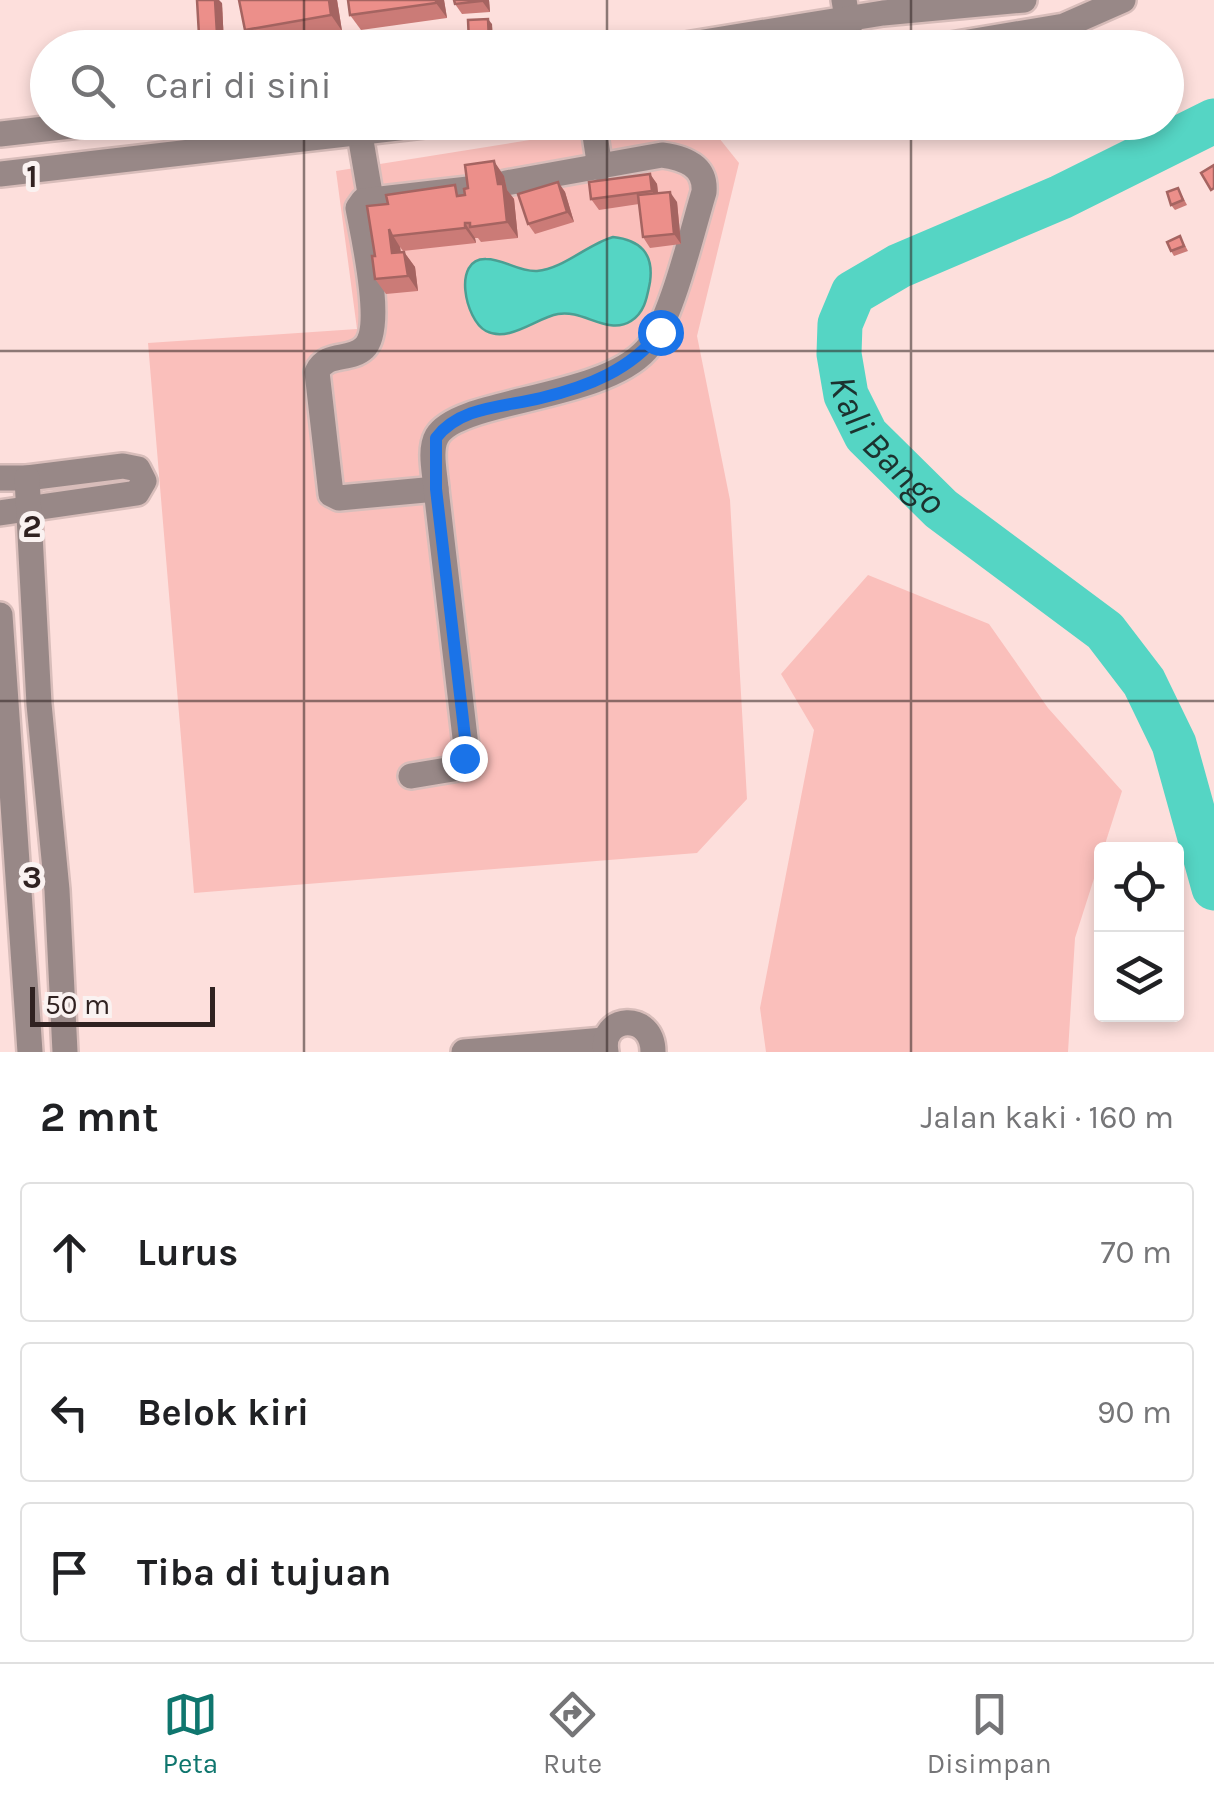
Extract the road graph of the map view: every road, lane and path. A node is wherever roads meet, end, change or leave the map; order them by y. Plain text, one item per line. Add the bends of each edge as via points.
1 (1024, 0) edge
2 (1123, 0) edge
3 (845, 10) edge
4 (751, 30) edge
5 (1040, 30) edge
6 (30, 131) edge
7 (0, 134) edge
8 (314, 140) edge
9 (361, 140) edge
10 (596, 140) edge
11 (600, 168) junction
12 (0, 174) edge
13 (506, 183) edge
14 (477, 188) edge
15 (371, 199) junction
16 (0, 478) edge
17 (27, 478) junction
18 (436, 489) junction
19 (29, 510) junction
20 (0, 513) edge
21 (0, 615) edge
22 (39, 704) junction
23 (2, 708) edge
24 (410, 776) dead end
25 (57, 890) junction
26 (10, 894) edge
27 (605, 1046) edge
28 (30, 1052) edge
29 (65, 1052) edge
30 (464, 1052) edge
31 (652, 1052) edge

1 - 3 street
2 - 5 street
3 - 4 street
6 - 7 street
8 - 12 street
9 - 15 street
10 - 11 street
11 - 13 street
11 - 18 street via 682,158 705,180 660,332 644,353 601,379 451,421 433,447
14 - 15 street
15 - 18 street via 358,208 372,336 356,354 328,359 317,372 331,494
16 - 17 street
17 - 19 street
17 - 19 street via 123,466 138,468 144,481 137,493
18 - 24 street via 466,746 460,768
19 - 20 street
19 - 22 street
21 - 23 street
22 - 23 street
22 - 25 street
23 - 26 street
25 - 26 street
25 - 29 street
26 - 28 street
27 - 30 street
27 - 31 street via 610,1030 632,1022 651,1036

